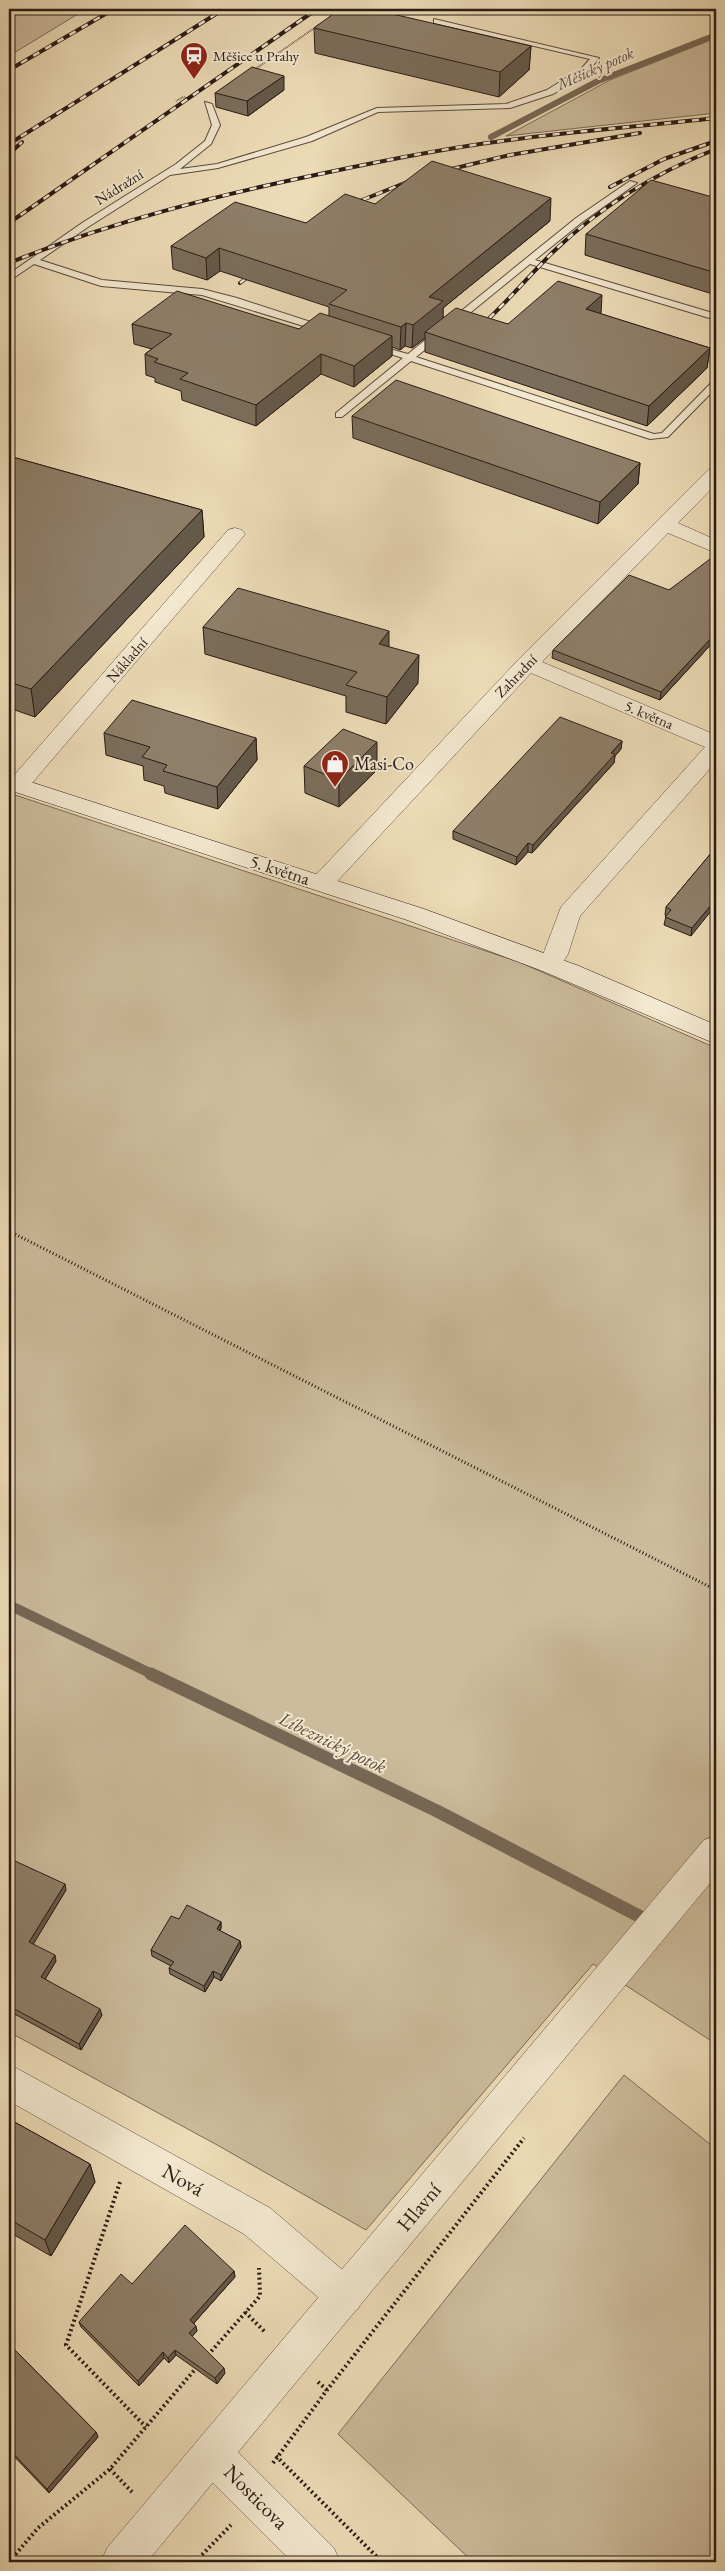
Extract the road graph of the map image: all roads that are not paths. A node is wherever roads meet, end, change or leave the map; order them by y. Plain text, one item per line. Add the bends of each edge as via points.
1 (437, 21) dead end
2 (208, 104) dead end
3 (168, 173) junction
4 (633, 183) dead end
5 (529, 260) junction
6 (33, 261) junction
7 (9, 278) edge
8 (716, 317) edge
9 (336, 334) edge
10 (364, 342) edge
11 (410, 358) junction
12 (716, 384) edge
13 (339, 415) dead end
14 (716, 473) edge
15 (665, 525) junction
16 (235, 534) dead end
17 (716, 547) edge
18 (527, 664) junction
19 (716, 743) edge
20 (716, 748) edge
21 (14, 783) edge
22 (322, 884) junction
23 (549, 964) junction
24 (716, 1035) edge
25 (716, 1851) edge
26 (9, 2082) edge
27 (345, 2296) junction
28 (212, 2454) junction
29 (121, 2562) edge
30 (320, 2562) edge

1 - 3 lane via 595,58 584,70 550,92 507,106 377,110 309,139 218,166
2 - 3 lane, Nádražní via 216,125 208,142
3 - 6 lane, Nádražní
4 - 5 lane
5 - 8 lane
5 - 11 lane
6 - 7 lane, Nádražní
6 - 9 lane via 101,282 202,292
10 - 11 lane
11 - 12 lane via 653,438 665,435
11 - 13 lane
14 - 15 street, Zahradní
15 - 17 street
15 - 18 street, Zahradní
16 - 21 street, Nákladní
18 - 19 street, 5. května
18 - 22 street, Zahradní
20 - 23 street via 569,913 556,954
21 - 22 street, 5. května
22 - 23 street, 5. května
23 - 24 street, 5. května
25 - 27 street, Hlavní
26 - 27 street, Nová via 257,2221
27 - 28 street, Hlavní
28 - 29 street, Hlavní
28 - 30 street, Nosticova

